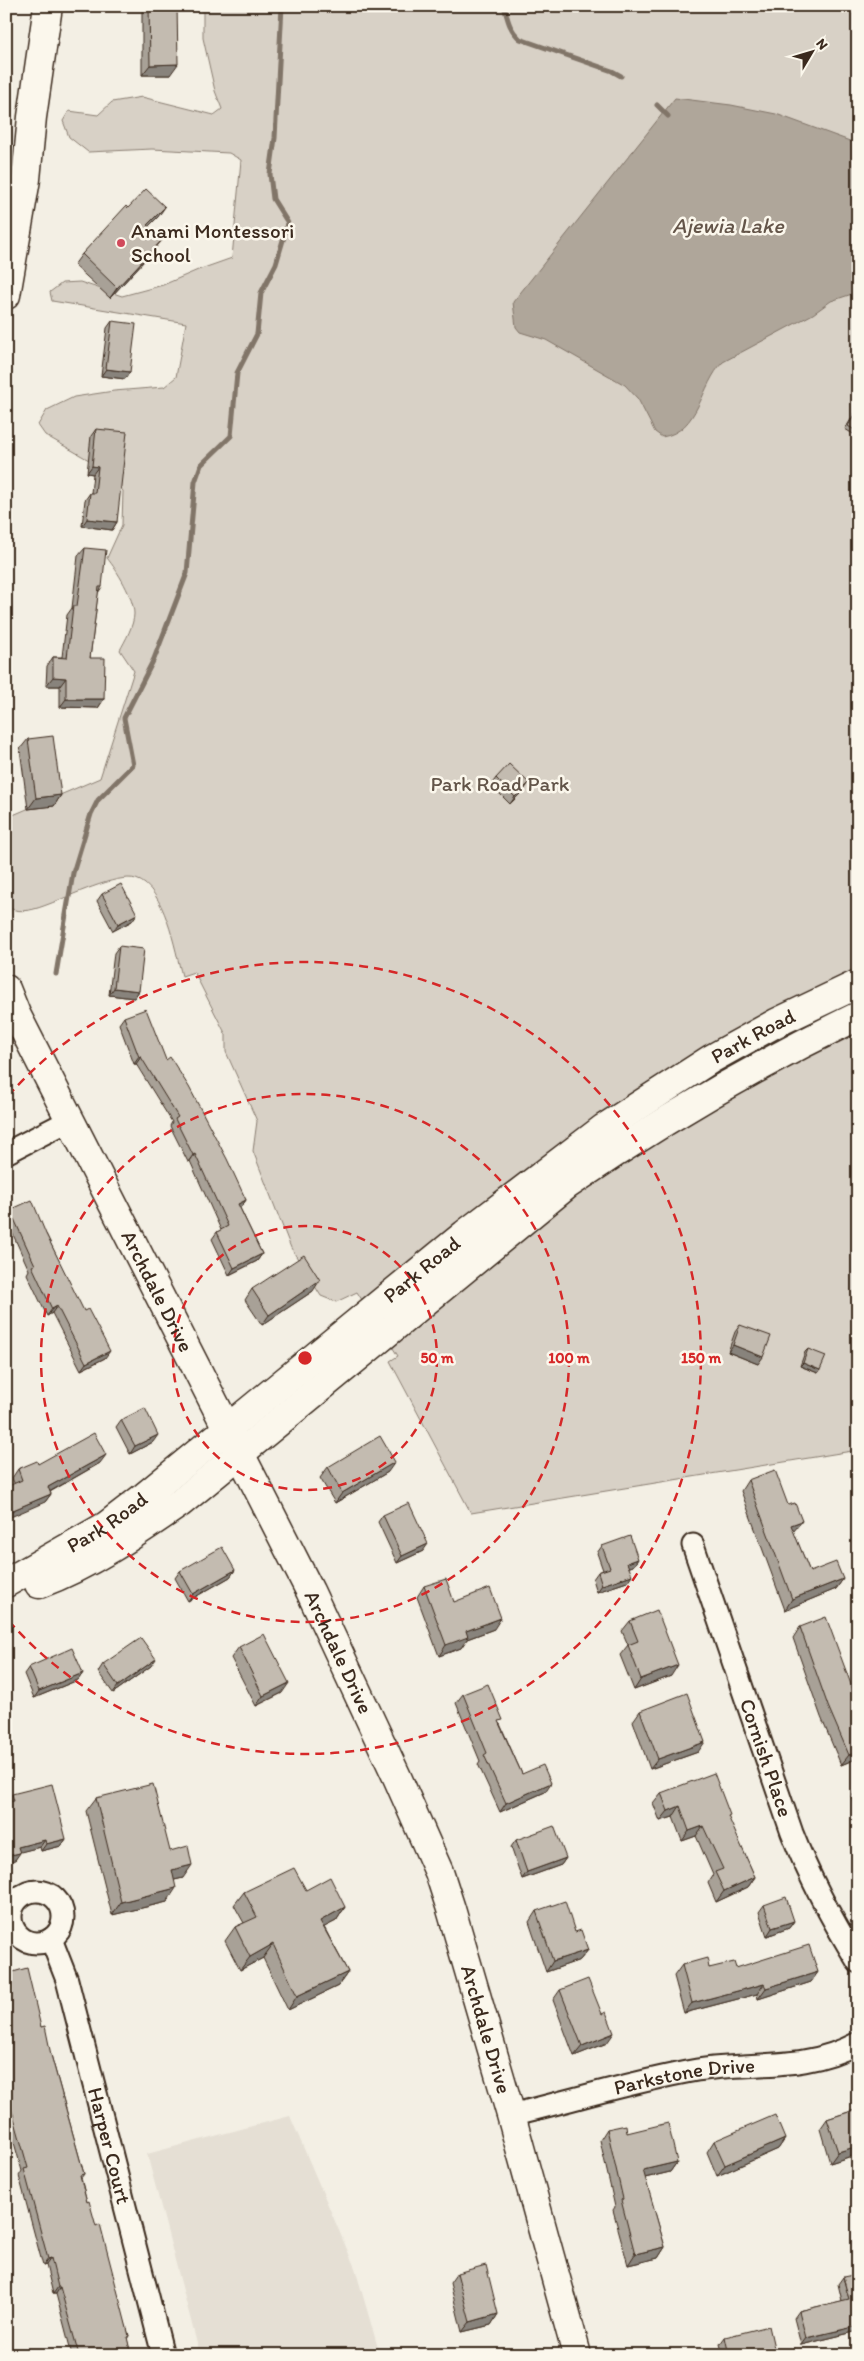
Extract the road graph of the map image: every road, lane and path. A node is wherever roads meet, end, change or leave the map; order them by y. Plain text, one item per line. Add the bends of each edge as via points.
1 (48, 6) edge
2 (6, 295) edge
3 (858, 984) edge
4 (6, 989) edge
5 (858, 1016) edge
6 (70, 1120) junction
7 (6, 1153) edge
8 (227, 1430) junction
9 (240, 1456) junction
10 (693, 1545) dead end
11 (6, 1583) edge
12 (6, 1590) edge
13 (51, 1939) dead end
14 (858, 1962) edge
15 (858, 2043) edge
16 (511, 2115) junction
17 (163, 2355) edge
18 (577, 2355) edge

1 - 2 main road via 26,179
3 - 8 main road, Park Road via 776,1023 711,1059 604,1128 465,1234
4 - 6 main road, Archdale Drive
5 - 9 main road, Park Road via 748,1073 624,1146 566,1186
6 - 7 street
6 - 8 main road, Archdale Drive
8 - 9 main road, Archdale Drive
8 - 11 main road, Park Road via 106,1526
9 - 12 main road, Park Road via 131,1537 48,1580 28,1588
9 - 16 main road, Archdale Drive via 314,1600 439,1872
10 - 14 street, Cornish Place via 795,1841 818,1895
13 - 17 street, Harper Court via 68,1980
15 - 16 street, Parkstone Drive via 799,2063 699,2070
16 - 18 main road, Archdale Drive

